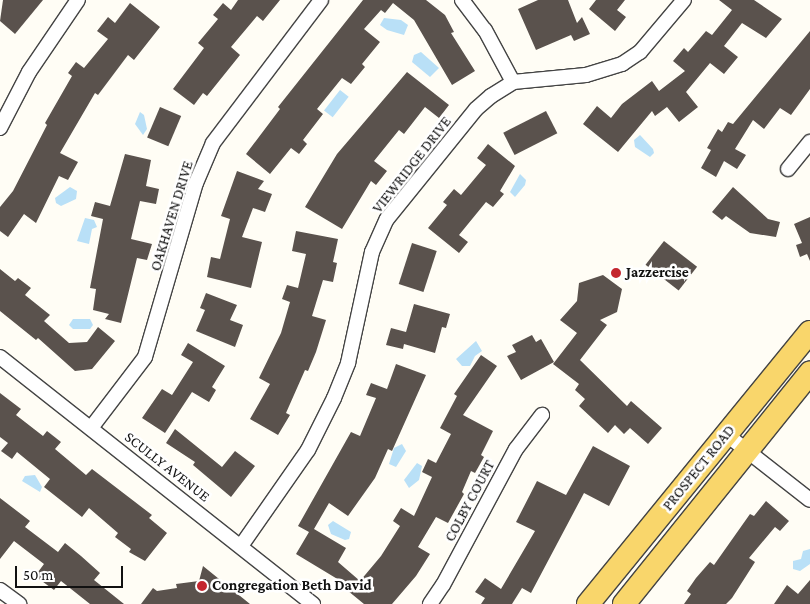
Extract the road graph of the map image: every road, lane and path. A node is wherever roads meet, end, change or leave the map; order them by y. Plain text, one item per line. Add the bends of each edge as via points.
1 (78, 0) edge
2 (321, 0) edge
3 (462, 0) edge
4 (684, 0) edge
5 (513, 82) junction
6 (0, 128) edge
7 (810, 142) edge
8 (788, 169) dead end
9 (810, 332) edge
10 (0, 357) edge
11 (810, 373) edge
12 (542, 416) dead end
13 (91, 428) junction
14 (727, 435) junction
15 (748, 451) junction
16 (810, 500) edge
17 (241, 546) junction
18 (0, 590) edge
19 (19, 604) edge
20 (313, 604) edge
21 (430, 604) edge
22 (588, 604) edge
23 (624, 604) edge

1 - 6 street via 28,72
2 - 13 street, OAKHAVEN DRIVE via 213,143 196,183 145,357
3 - 5 street via 485,30
4 - 5 street via 640,52 622,64 586,75
5 - 17 street, VIEWRIDGE DRIVE via 476,109 387,219 372,252 348,363 334,398 308,450
7 - 8 street
9 - 14 main road, PROSPECT ROAD
10 - 13 street, SCULLY AVENUE
11 - 15 main road, PROSPECT ROAD
12 - 21 street, COLBY COURT via 516,449
13 - 17 street, SCULLY AVENUE
14 - 15 street
14 - 22 main road, PROSPECT ROAD
15 - 16 street
15 - 23 main road, PROSPECT ROAD
17 - 20 street, SCULLY AVENUE
18 - 19 street

